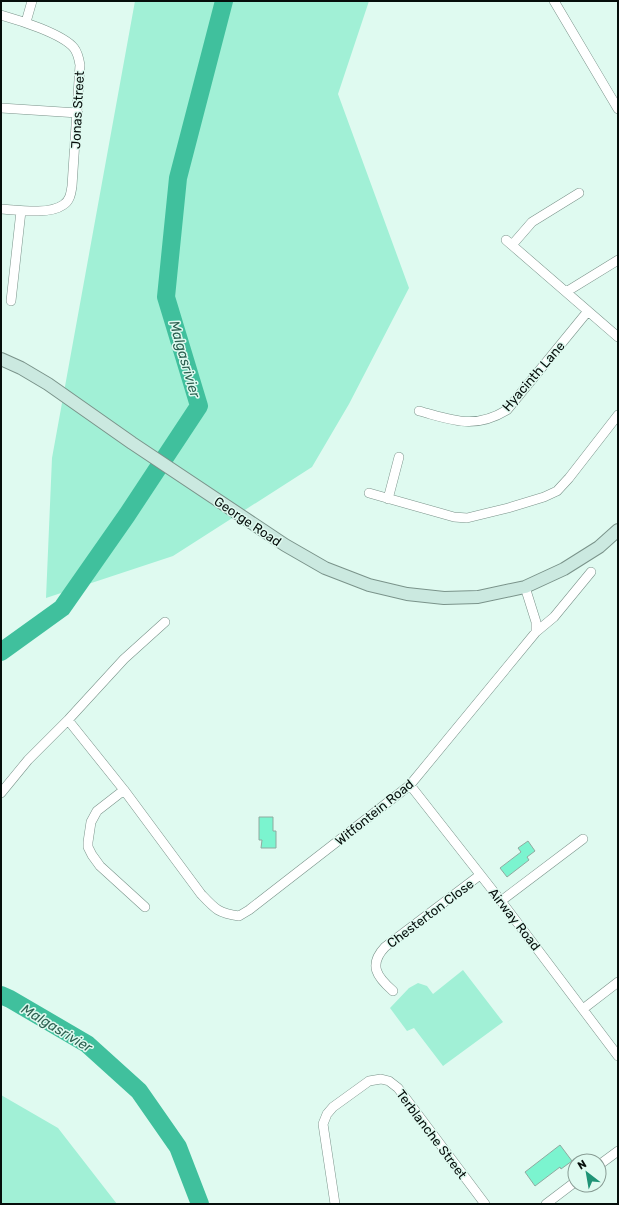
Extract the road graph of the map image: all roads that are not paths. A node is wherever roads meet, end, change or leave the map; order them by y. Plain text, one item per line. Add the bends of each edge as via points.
1 (32, 1) edge
2 (554, 1) edge
3 (1, 15) edge
4 (26, 22) junction
5 (1, 108) edge
6 (618, 109) edge
7 (78, 112) junction
8 (580, 193) dead end
9 (1, 209) edge
10 (21, 211) junction
11 (618, 260) edge
12 (566, 292) junction
13 (11, 301) dead end
14 (588, 311) junction
15 (618, 337) edge
16 (1, 359) edge
17 (419, 411) dead end
18 (618, 415) edge
19 (399, 458) dead end
20 (369, 493) dead end
21 (388, 499) junction
22 (618, 530) edge
23 (591, 572) dead end
24 (525, 587) junction
25 (165, 622) dead end
26 (536, 632) junction
27 (68, 720) junction
28 (410, 784) junction
29 (124, 790) junction
30 (1, 793) edge
31 (582, 839) dead end
32 (480, 875) junction
33 (501, 901) junction
34 (145, 907) dead end
35 (618, 982) edge
36 (393, 992) dead end
37 (583, 1008) junction
38 (618, 1056) edge
39 (618, 1151) edge
40 (607, 1159) edge
41 (567, 1188) edge
42 (335, 1204) edge
43 (485, 1204) edge
44 (546, 1204) edge

1 - 4 street
2 - 6 street
3 - 4 street, Jonas Street
4 - 7 street, Jonas Street via 64,40 77,51 80,65
5 - 7 street
7 - 10 street, Jonas Street via 69,198 63,205 49,210
8 - 12 street via 532,222 509,242
9 - 10 street
10 - 13 street
11 - 12 street
12 - 14 street
14 - 15 street
14 - 17 street, Hyacinth Lane via 508,410 477,421 466,422
16 - 24 main road, George Road via 48,384 286,546 325,568 369,585 407,594 444,598 478,597
18 - 21 street via 569,478 557,491 544,497 467,518 454,518
19 - 21 street
20 - 21 street
22 - 24 main road via 599,547 564,569
23 - 26 street, Witfontein Road via 554,617
24 - 26 street via 536,622
25 - 27 street via 124,659
26 - 28 street, Witfontein Road
27 - 29 street
27 - 30 street via 28,760
28 - 29 street, Witfontein Road via 239,916 215,908 202,894
28 - 32 street, Airway Road
29 - 34 street via 97,811 91,822 88,847 100,866
31 - 33 street
32 - 33 street, Airway Road
32 - 36 street, Chesterton Close via 379,954 376,962 377,972 380,979
33 - 37 street, Airway Road
35 - 37 street
37 - 38 street, Airway Road
39 - 40 street
41 - 44 street
42 - 43 street, Terblanche Street via 323,1124 333,1106 369,1081 381,1079 398,1088

